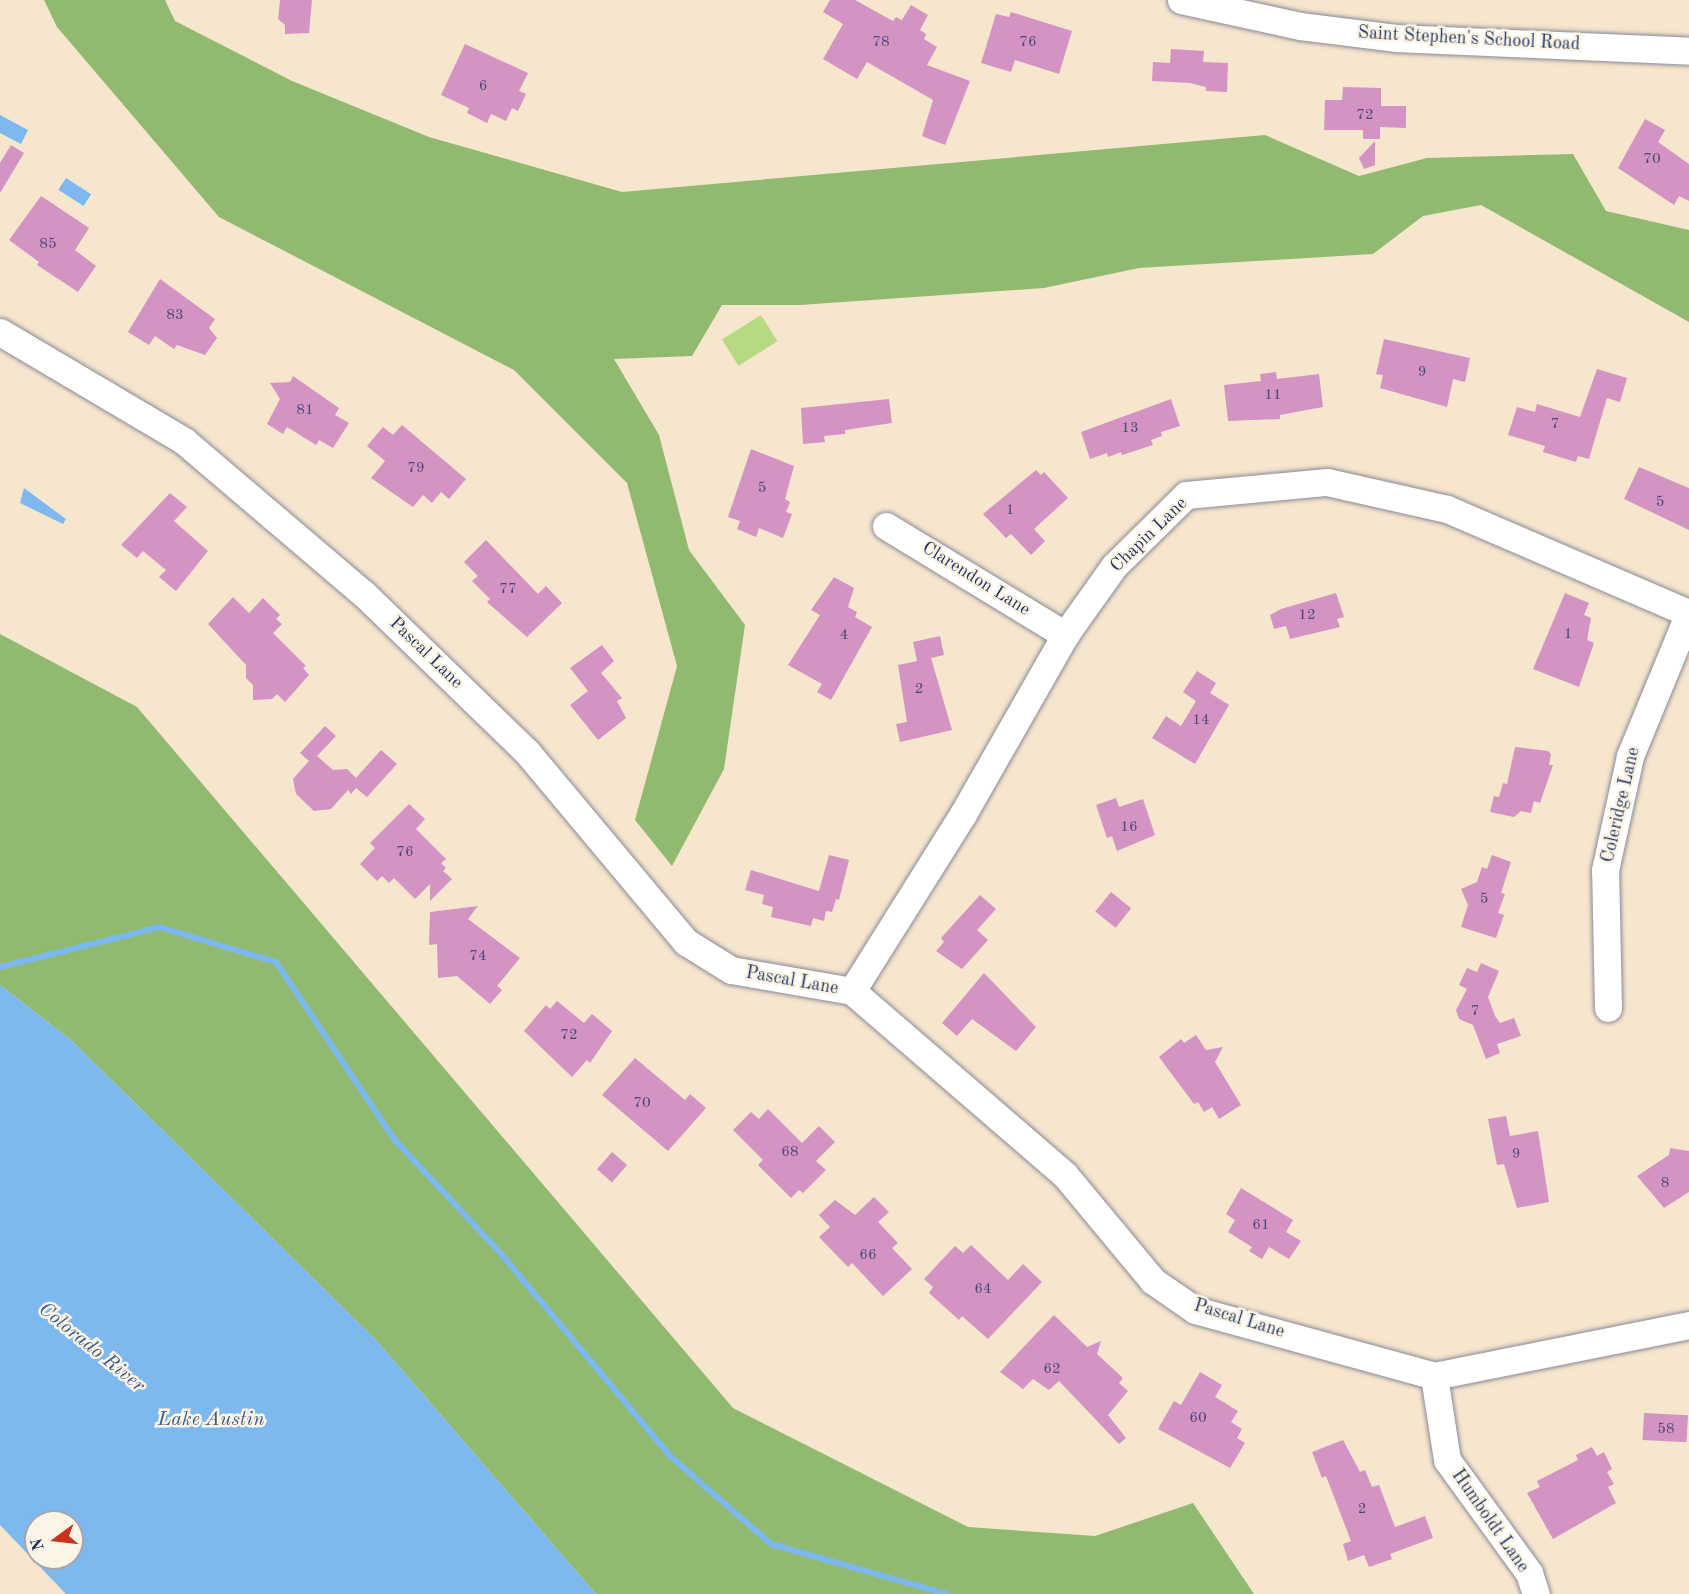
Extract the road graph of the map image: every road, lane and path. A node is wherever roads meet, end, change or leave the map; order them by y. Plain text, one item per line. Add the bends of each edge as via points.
1 (1181, 0) edge
2 (1689, 51) edge
3 (0, 332) edge
4 (886, 526) dead end
5 (1689, 613) edge
6 (1065, 635) junction
7 (852, 991) junction
8 (1608, 1008) dead end
9 (1689, 1325) edge
10 (1434, 1376) junction
11 (1536, 1594) edge

1 - 2 street, Saint Stephen's School Road via 1300,26 1397,38
3 - 7 street, Pascal Lane via 184,441 364,594 527,752 686,942 731,970
4 - 6 street, Clarendon Lane
5 - 6 street, Chapin Lane via 1447,509 1327,483 1186,495 1114,566
5 - 8 street, Coleridge Lane via 1630,756 1605,870
6 - 7 street, Chapin Lane via 963,814
7 - 10 street, Pascal Lane via 1065,1175 1153,1281 1195,1310
9 - 10 street, Pascal Lane
10 - 11 street, Humboldt Lane via 1447,1460 1529,1573

